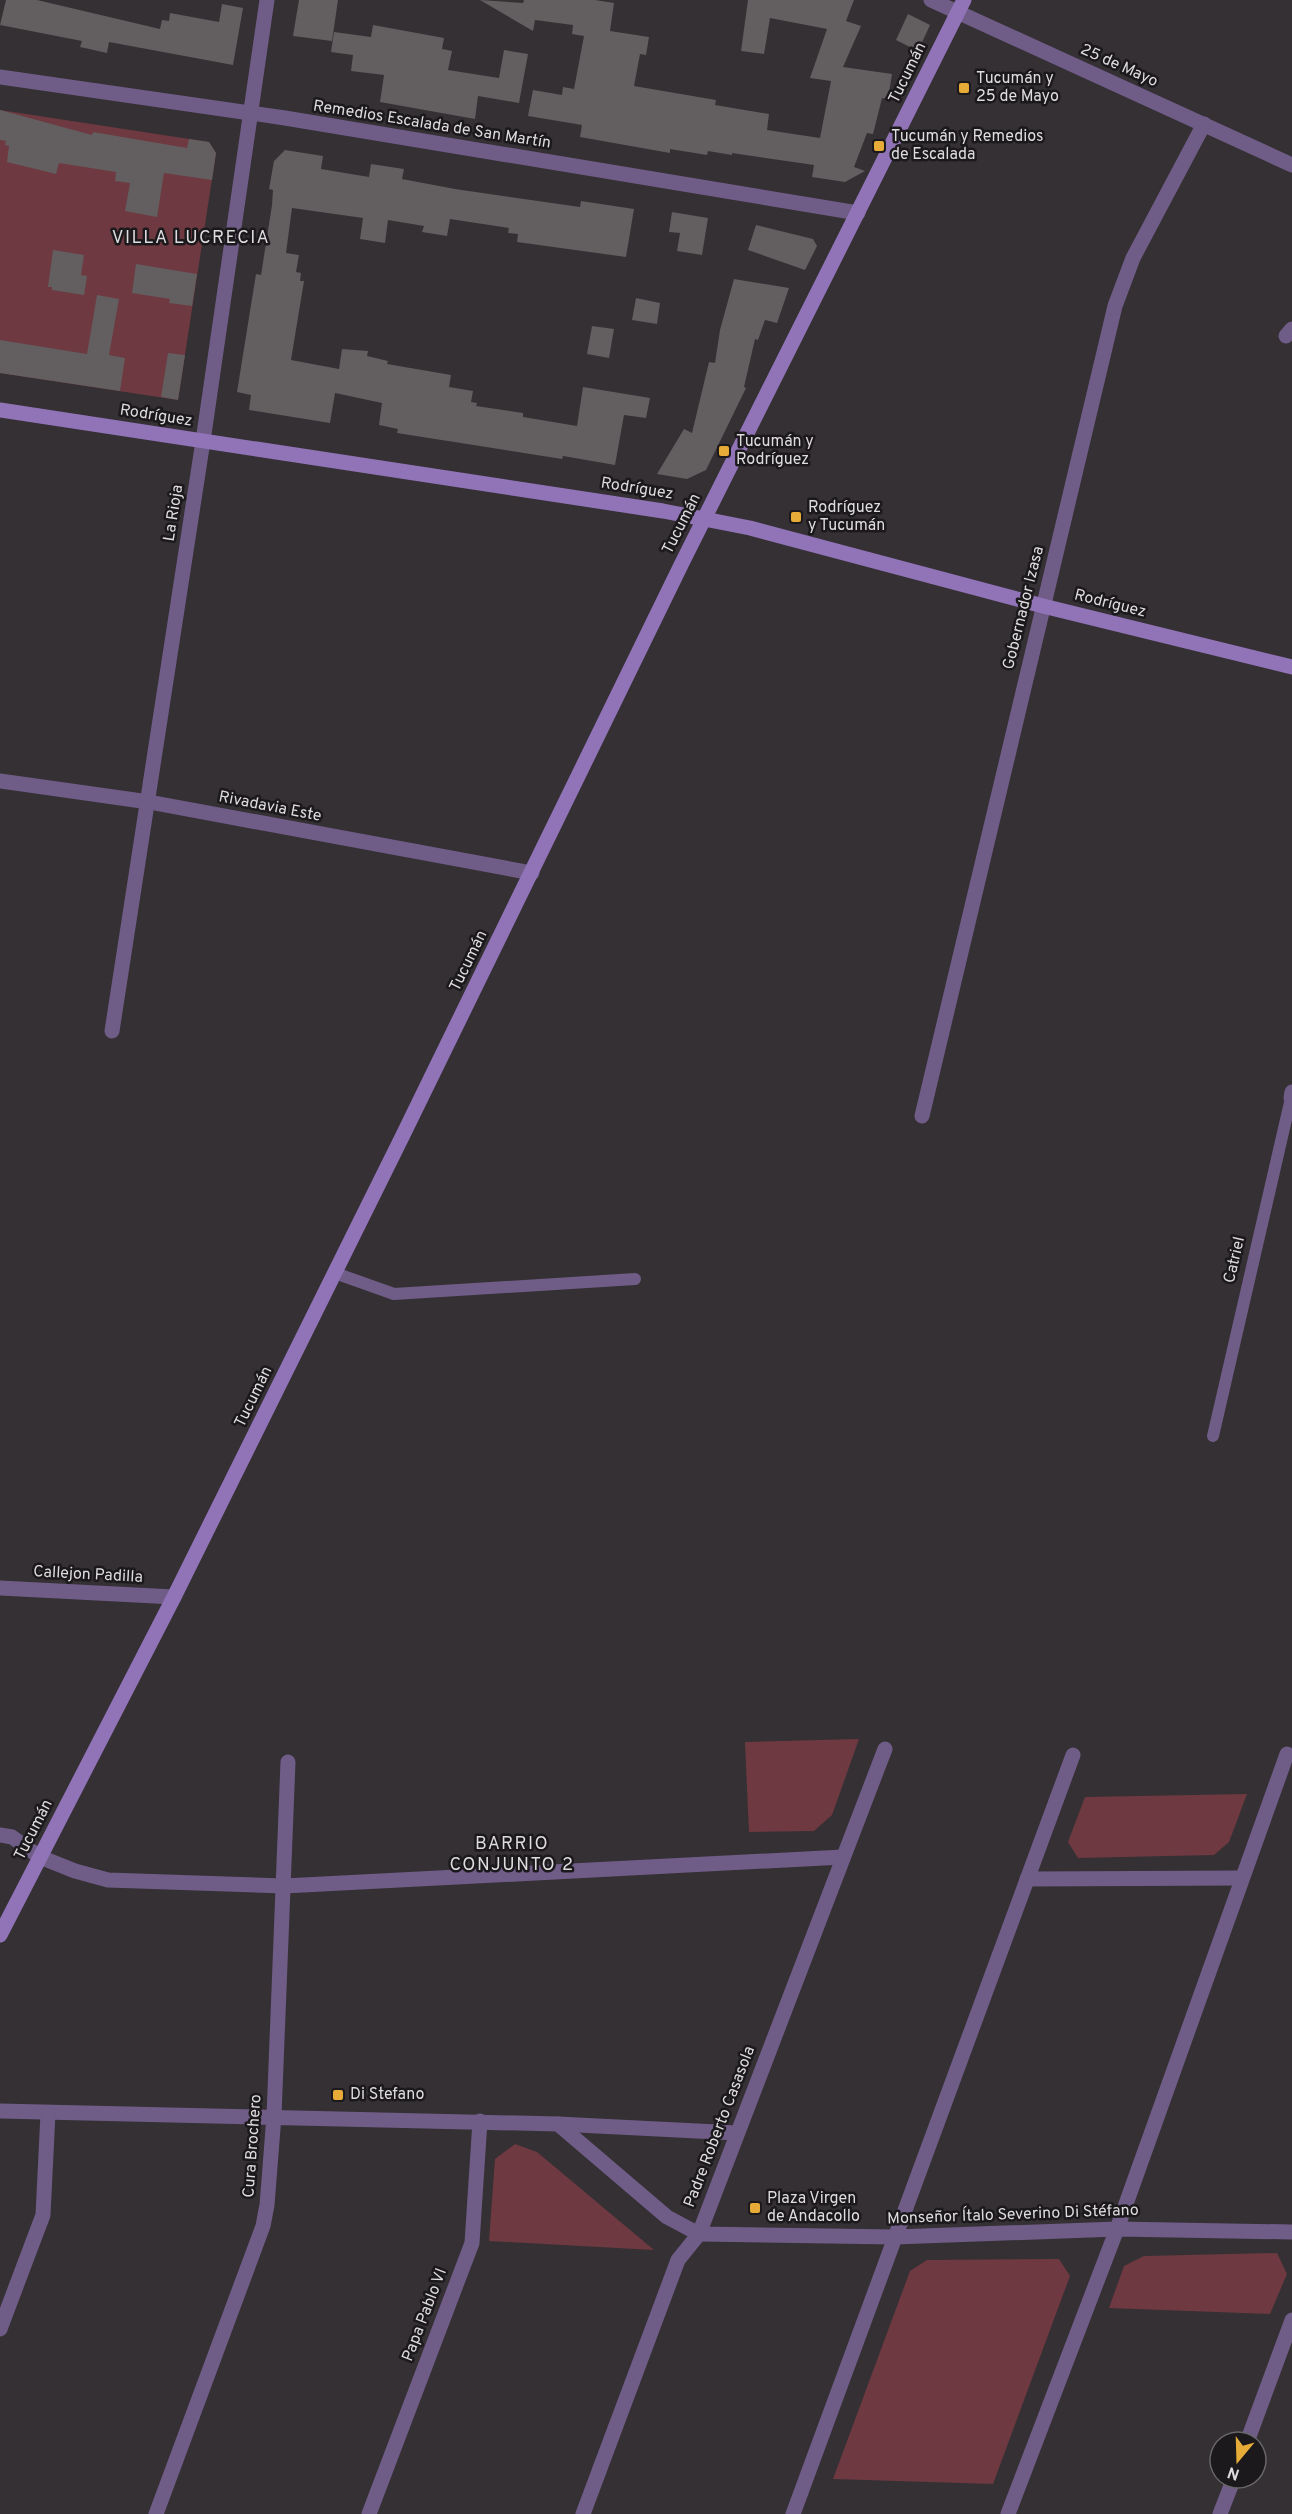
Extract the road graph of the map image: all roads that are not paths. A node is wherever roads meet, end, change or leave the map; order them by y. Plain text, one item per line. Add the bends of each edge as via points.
1 (267, 0) edge
2 (931, 0) edge
3 (961, 7) edge
4 (0, 77) edge
5 (251, 114) junction
6 (1204, 124) junction
7 (1292, 165) edge
8 (858, 213) junction
9 (0, 411) edge
10 (203, 441) junction
11 (705, 519) junction
12 (1043, 606) junction
13 (1292, 667) edge
14 (0, 781) edge
15 (148, 802) junction
16 (531, 873) junction
17 (112, 1031) dead end
18 (1291, 1095) edge
19 (922, 1116) dead end
20 (335, 1273) junction
21 (635, 1279) dead end
22 (1213, 1436) dead end
23 (0, 1588) edge
24 (174, 1597) junction
25 (885, 1749) dead end
26 (1287, 1754) dead end
27 (1073, 1755) dead end
28 (288, 1762) dead end
29 (0, 1835) edge
30 (40, 1857) junction
31 (843, 1857) junction
32 (1242, 1878) junction
33 (1027, 1879) junction
34 (284, 1886) junction
35 (0, 1935) edge
36 (0, 2111) edge
37 (48, 2113) junction
38 (274, 2115) junction
39 (480, 2121) junction
40 (558, 2124) junction
41 (736, 2133) junction
42 (1117, 2229) junction
43 (1292, 2232) edge
44 (699, 2234) junction
45 (896, 2237) junction
46 (1292, 2320) edge
47 (0, 2329) edge
48 (1251, 2430) edge
49 (1229, 2490) edge
50 (156, 2514) edge
51 (369, 2514) edge
52 (583, 2514) edge
53 (793, 2514) edge
54 (1008, 2514) edge
55 (1220, 2514) edge

1 - 5 street, La Rioja
2 - 3 street, 25 de Mayo
3 - 6 street, 25 de Mayo
3 - 8 main road, Tucumán
4 - 5 street, Remedios Escalada de San Martín
5 - 8 street, Remedios Escalada de San Martín
5 - 10 street, La Rioja
6 - 7 street, 25 de Mayo
6 - 12 street, Gobernador Izasa via 1133,258 1115,306
8 - 11 main road, Tucumán
9 - 10 main road, Rodríguez
10 - 11 main road, Rodríguez
10 - 15 street, La Rioja
11 - 12 main road, Rodríguez
11 - 16 main road, Tucumán
12 - 13 main road, Rodríguez
12 - 19 street, Gobernador Izasa
14 - 15 street, Rivadavia Este
15 - 16 street, Rivadavia Este
15 - 17 street, La Rioja
16 - 20 main road, Tucumán
18 - 22 lane, Catriel
20 - 21 lane via 394,1294
20 - 24 main road, Tucumán
23 - 24 street, Callejon Padilla
24 - 30 main road, Tucumán
25 - 31 street, Padre Roberto Casasola
26 - 32 street
27 - 33 street
28 - 34 street, Cura Brochero
29 - 30 street via 12,1837
30 - 34 street via 108,1880
30 - 35 main road, Tucumán
31 - 34 street
31 - 41 street, Padre Roberto Casasola
32 - 33 street
32 - 42 street
33 - 45 street
34 - 38 street, Cura Brochero
36 - 37 street
37 - 38 street
37 - 47 street via 43,2215
38 - 39 street
38 - 50 street, Cura Brochero via 263,2226
39 - 40 street
39 - 51 street, Papa Pablo VI via 472,2243
40 - 41 street
40 - 44 street, Monseñor Ítalo Severino Di Stéfano via 667,2217
41 - 44 street, Padre Roberto Casasola
42 - 43 street, Monseñor Ítalo Severino Di Stéfano
42 - 45 street, Monseñor Ítalo Severino Di Stéfano
42 - 54 street
44 - 45 street, Monseñor Ítalo Severino Di Stéfano
44 - 52 street, Padre Roberto Casasola via 678,2260
45 - 53 street
46 - 48 street
49 - 55 street

